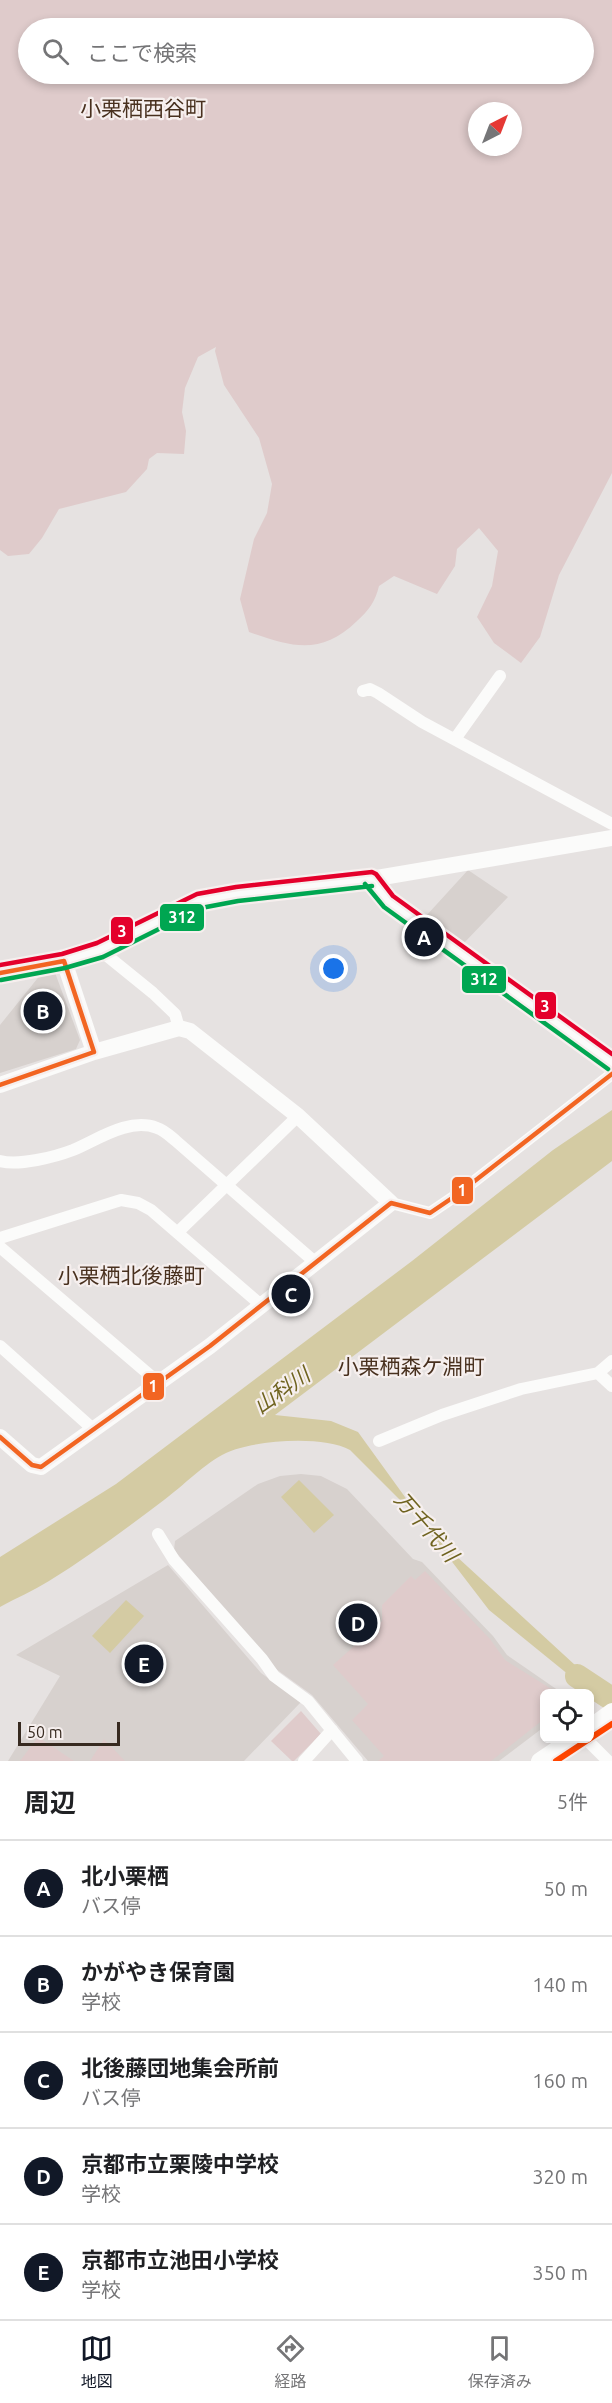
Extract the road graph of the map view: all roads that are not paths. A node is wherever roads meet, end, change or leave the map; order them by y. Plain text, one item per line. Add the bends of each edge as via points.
1 (500, 676) dead end
2 (363, 691) dead end
3 (454, 739) junction
4 (612, 824) edge
5 (612, 838) edge
6 (371, 879) junction
7 (100, 950) junction
8 (64, 961) junction
9 (0, 973) edge
10 (179, 1028) junction
11 (94, 1052) junction
12 (612, 1063) edge
13 (612, 1074) edge
14 (0, 1085) edge
15 (298, 1116) junction
16 (0, 1161) edge
17 (227, 1185) junction
18 (391, 1203) junction
19 (178, 1232) junction
20 (0, 1238) edge
21 (0, 1247) edge
22 (316, 1263) junction
23 (261, 1305) junction
24 (0, 1346) edge
25 (612, 1361) edge
26 (598, 1373) junction
27 (159, 1383) junction
28 (612, 1386) edge
29 (93, 1429) junction
30 (0, 1437) edge
31 (379, 1441) dead end
32 (158, 1534) dead end
33 (612, 1712) edge
34 (594, 1724) edge
35 (332, 1730) junction
36 (566, 1743) edge
37 (590, 1743) edge
38 (304, 1761) edge
39 (357, 1761) edge
40 (539, 1761) edge
41 (608, 1761) edge

1 - 3 street
2 - 3 street via 378,693
3 - 4 street
5 - 6 street
6 - 7 street via 199,901
6 - 12 street via 393,904
7 - 8 street
7 - 10 street via 175,1014
8 - 9 street
8 - 11 street
10 - 11 street
10 - 15 street via 190,1031
11 - 14 street
13 - 18 street via 430,1213
15 - 17 street
15 - 18 street
16 - 17 street via 17,1163 70,1151 118,1130 146,1125 166,1132
17 - 19 street
17 - 22 street
18 - 22 street
19 - 20 street via 145,1206 121,1200
19 - 23 street
21 - 27 street
22 - 23 street
23 - 27 street
24 - 29 street
25 - 26 street
26 - 28 street
26 - 31 street via 521,1389
27 - 29 street
29 - 30 street via 41,1467 32,1465
32 - 35 street via 174,1560 274,1676 308,1701
33 - 34 street
35 - 38 street
35 - 39 street
36 - 40 street
37 - 41 street

